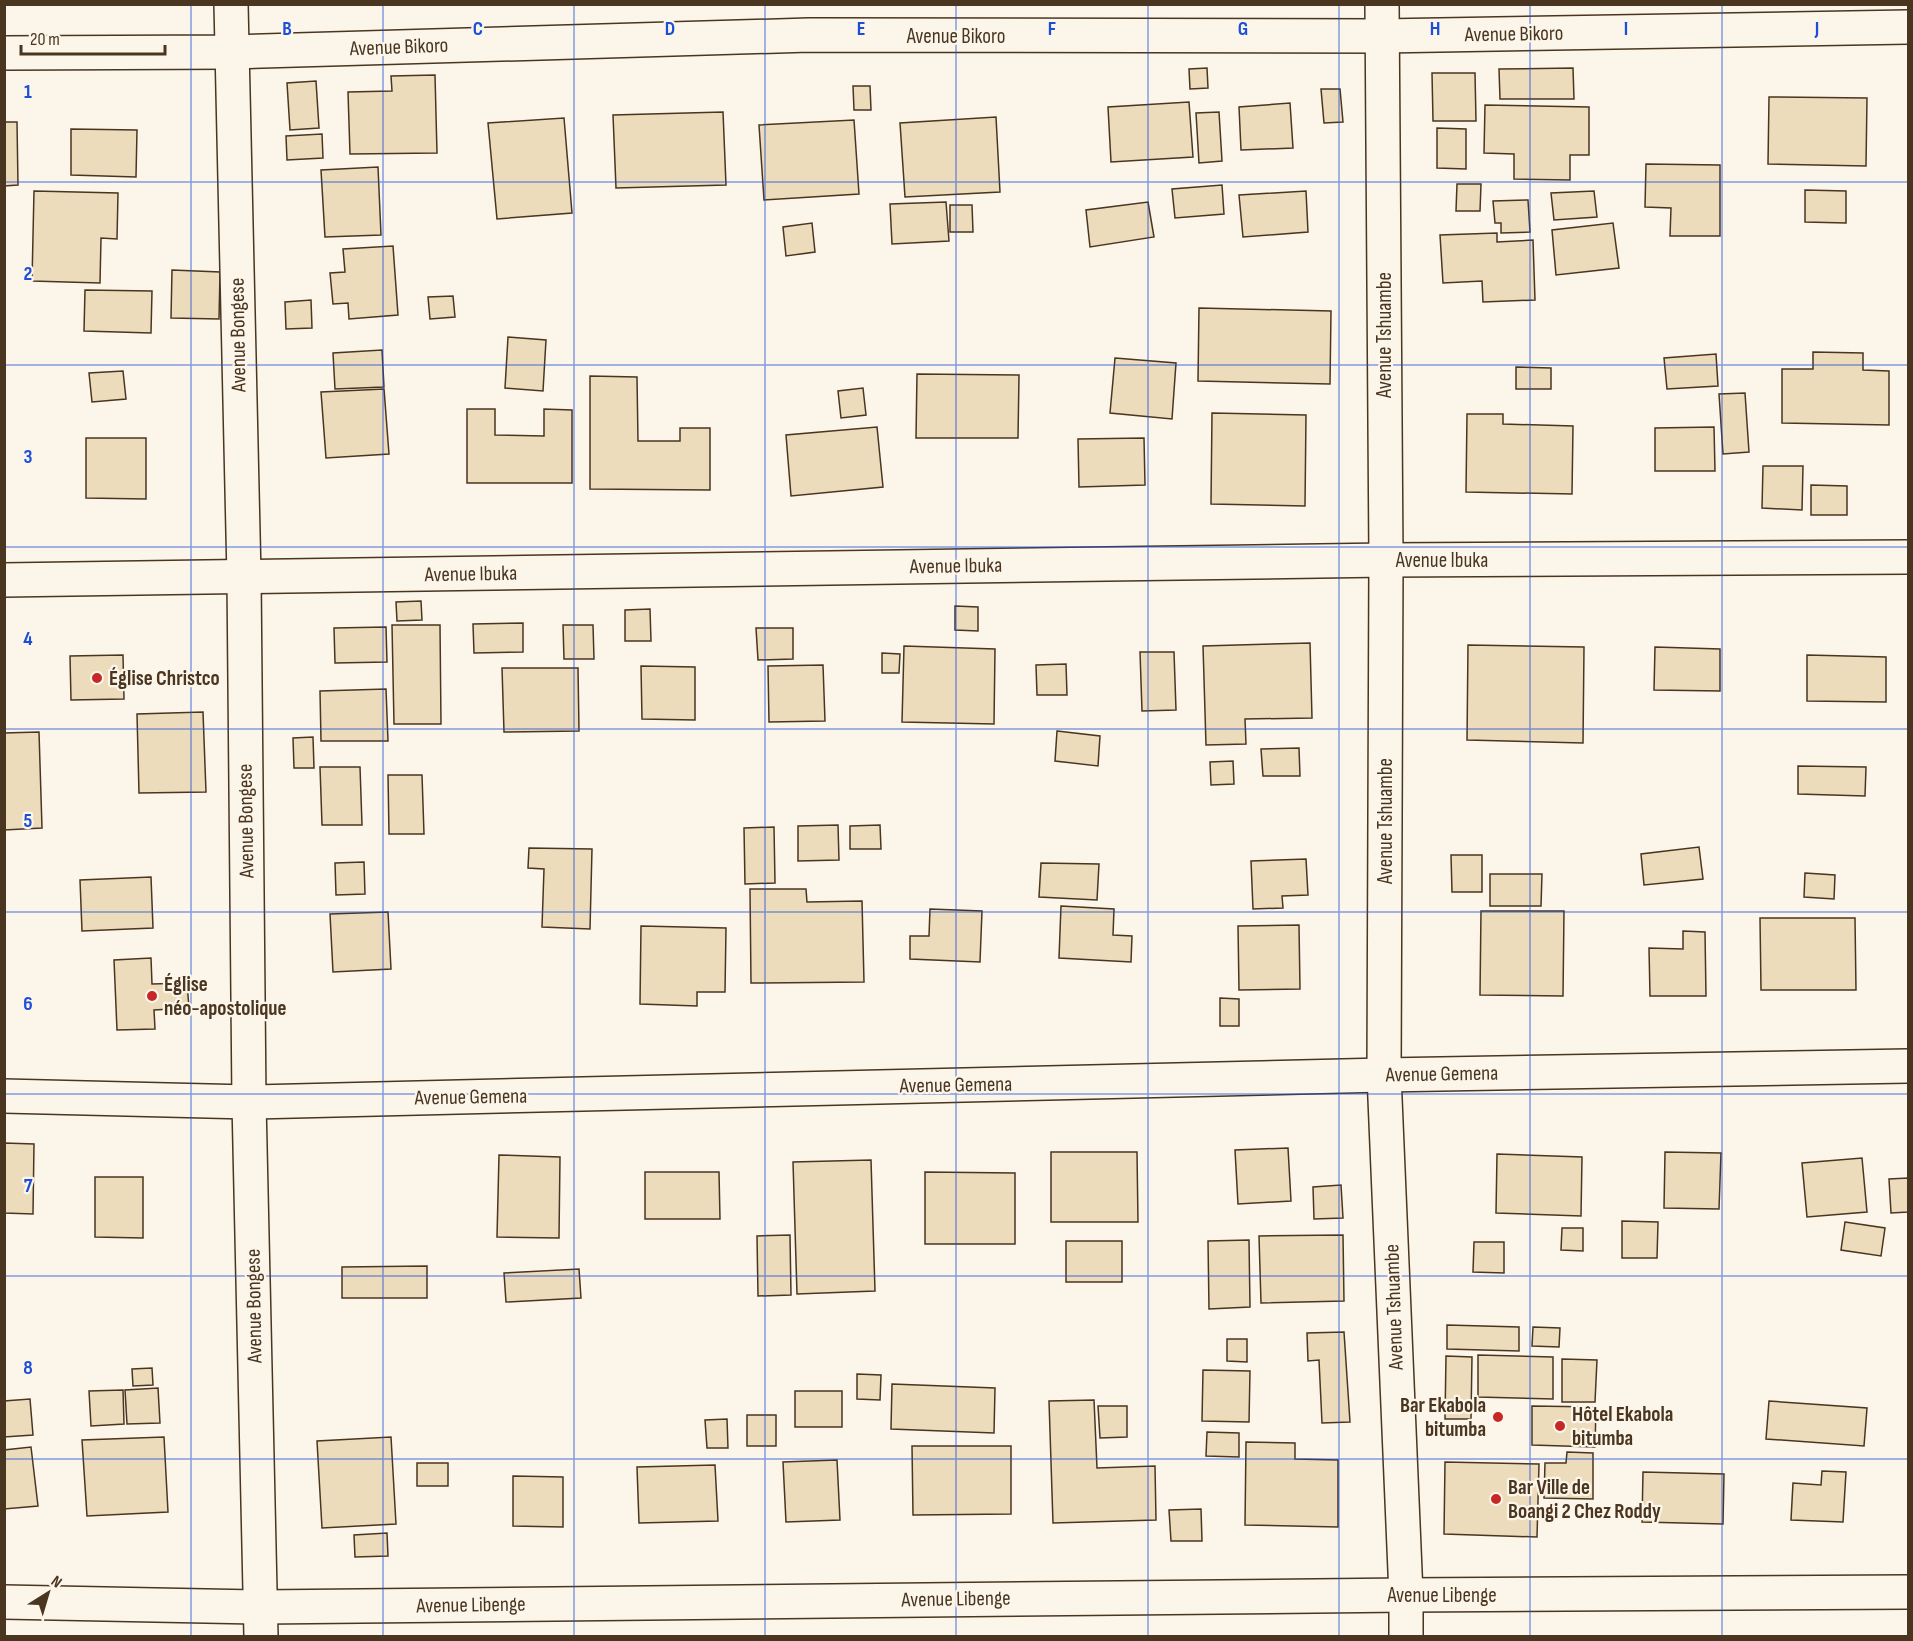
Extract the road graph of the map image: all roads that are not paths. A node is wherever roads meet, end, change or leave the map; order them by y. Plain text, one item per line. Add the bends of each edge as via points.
1 (231, 4) edge
2 (1382, 20) edge
3 (1908, 27) edge
4 (232, 52) junction
5 (4, 53) edge
6 (1908, 557) edge
7 (1386, 560) junction
8 (244, 577) junction
9 (4, 580) edge
10 (1908, 1066) edge
11 (1384, 1075) junction
12 (4, 1096) edge
13 (249, 1102) junction
14 (1908, 1592) edge
15 (1406, 1595) junction
16 (4, 1602) edge
17 (261, 1622) edge
18 (1406, 1636) edge

1 - 4 street, Avenue Bongese
2 - 3 street, Avenue Bikoro
2 - 4 street, Avenue Bikoro
2 - 7 street, Avenue Tshuambe
4 - 5 street, Avenue Bikoro
4 - 8 street, Avenue Bongese
6 - 7 street, Avenue Ibuka
7 - 8 street, Avenue Ibuka
7 - 11 street, Avenue Tshuambe
8 - 9 street, Avenue Ibuka
8 - 13 street, Avenue Bongese
10 - 11 street, Avenue Gemena
11 - 13 street, Avenue Gemena
11 - 15 street, Avenue Tshuambe
12 - 13 street, Avenue Gemena
13 - 17 street, Avenue Bongese
14 - 15 street, Avenue Libenge
15 - 17 street, Avenue Libenge
15 - 18 street, Avenue Tshuambe
16 - 17 street, Avenue Libenge

